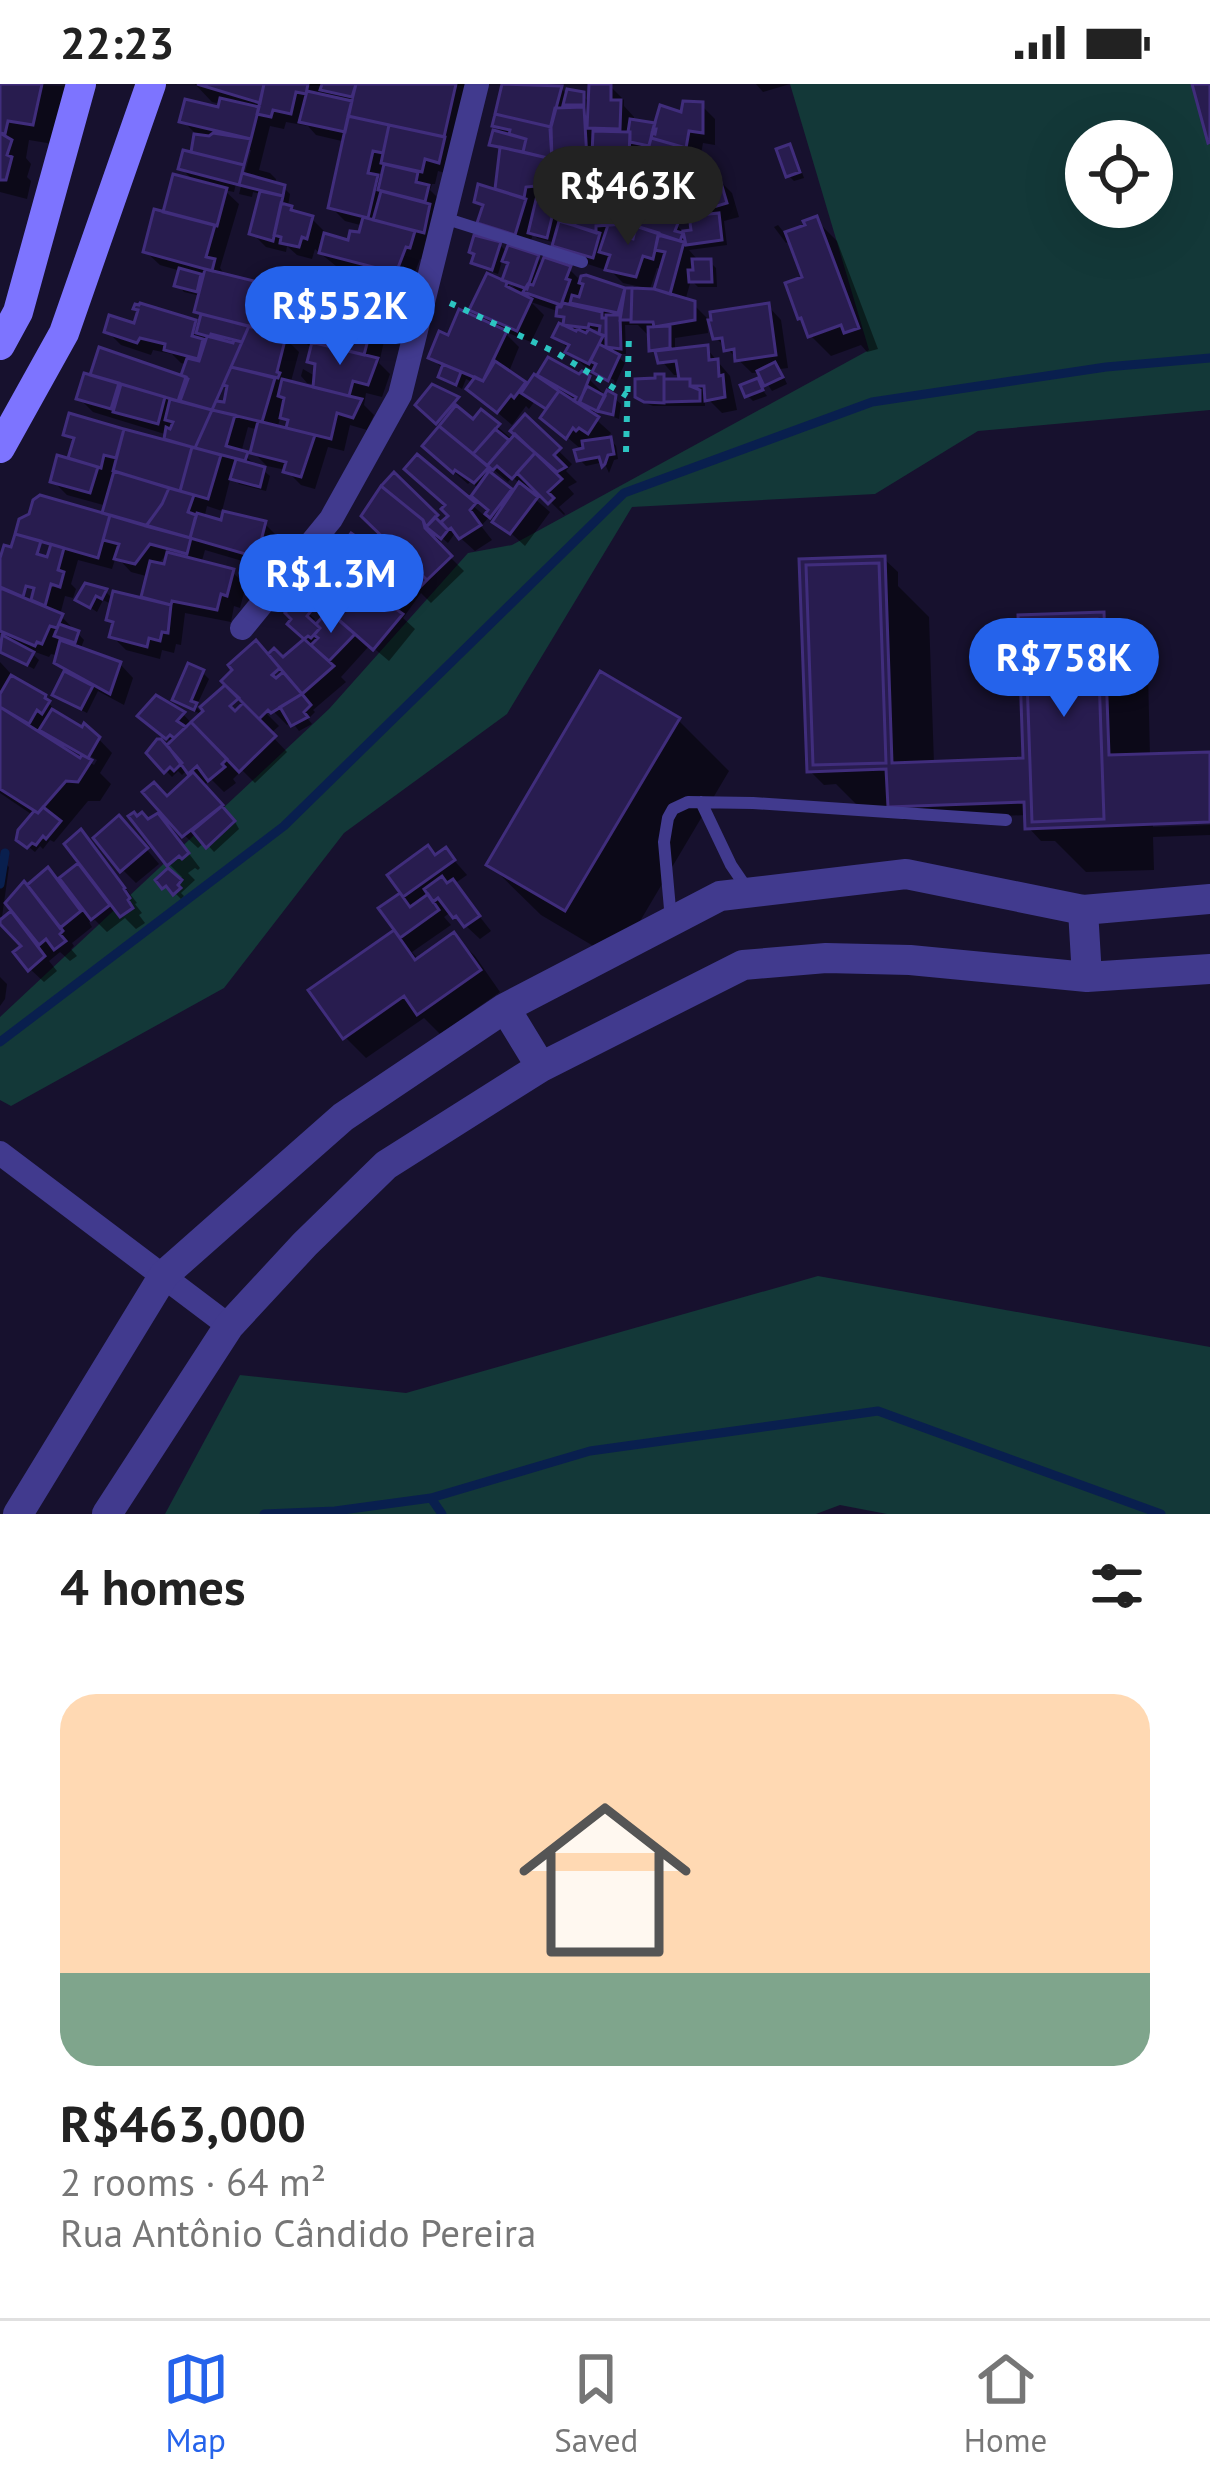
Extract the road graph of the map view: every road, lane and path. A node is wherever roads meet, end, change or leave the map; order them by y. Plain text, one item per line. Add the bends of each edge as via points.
1 (82, 84) edge
2 (152, 84) edge
3 (477, 84) edge
4 (444, 218) junction
5 (582, 262) dead end
6 (426, 291) junction
7 (628, 333) dead end
8 (0, 345) edge
9 (627, 396) junction
10 (0, 448) edge
11 (626, 452) dead end
12 (242, 628) dead end
13 (700, 802) junction
14 (1006, 820) dead end
15 (750, 892) junction
16 (1210, 898) edge
17 (1083, 910) junction
18 (671, 922) junction
19 (1210, 969) edge
20 (1087, 977) junction
21 (505, 1008) junction
22 (541, 1066) junction
23 (0, 1153) edge
24 (164, 1275) junction
25 (229, 1326) junction
26 (18, 1514) edge
27 (106, 1514) edge

1 - 8 main road via 18,312
2 - 10 main road via 64,333
3 - 4 street
4 - 5 lane
4 - 6 street
6 - 9 path
6 - 12 street via 400,395 332,519
7 - 9 path
9 - 11 path
13 - 14 lane
13 - 15 lane
13 - 18 lane via 680,805 668,818
15 - 17 street via 906,874
15 - 18 street via 720,896
16 - 17 street
17 - 20 street
18 - 21 street
19 - 20 street
20 - 22 street via 910,960 743,965
21 - 22 street
21 - 24 street via 343,1117
22 - 25 street via 386,1166
23 - 24 street
24 - 25 street
24 - 26 street
25 - 27 street

